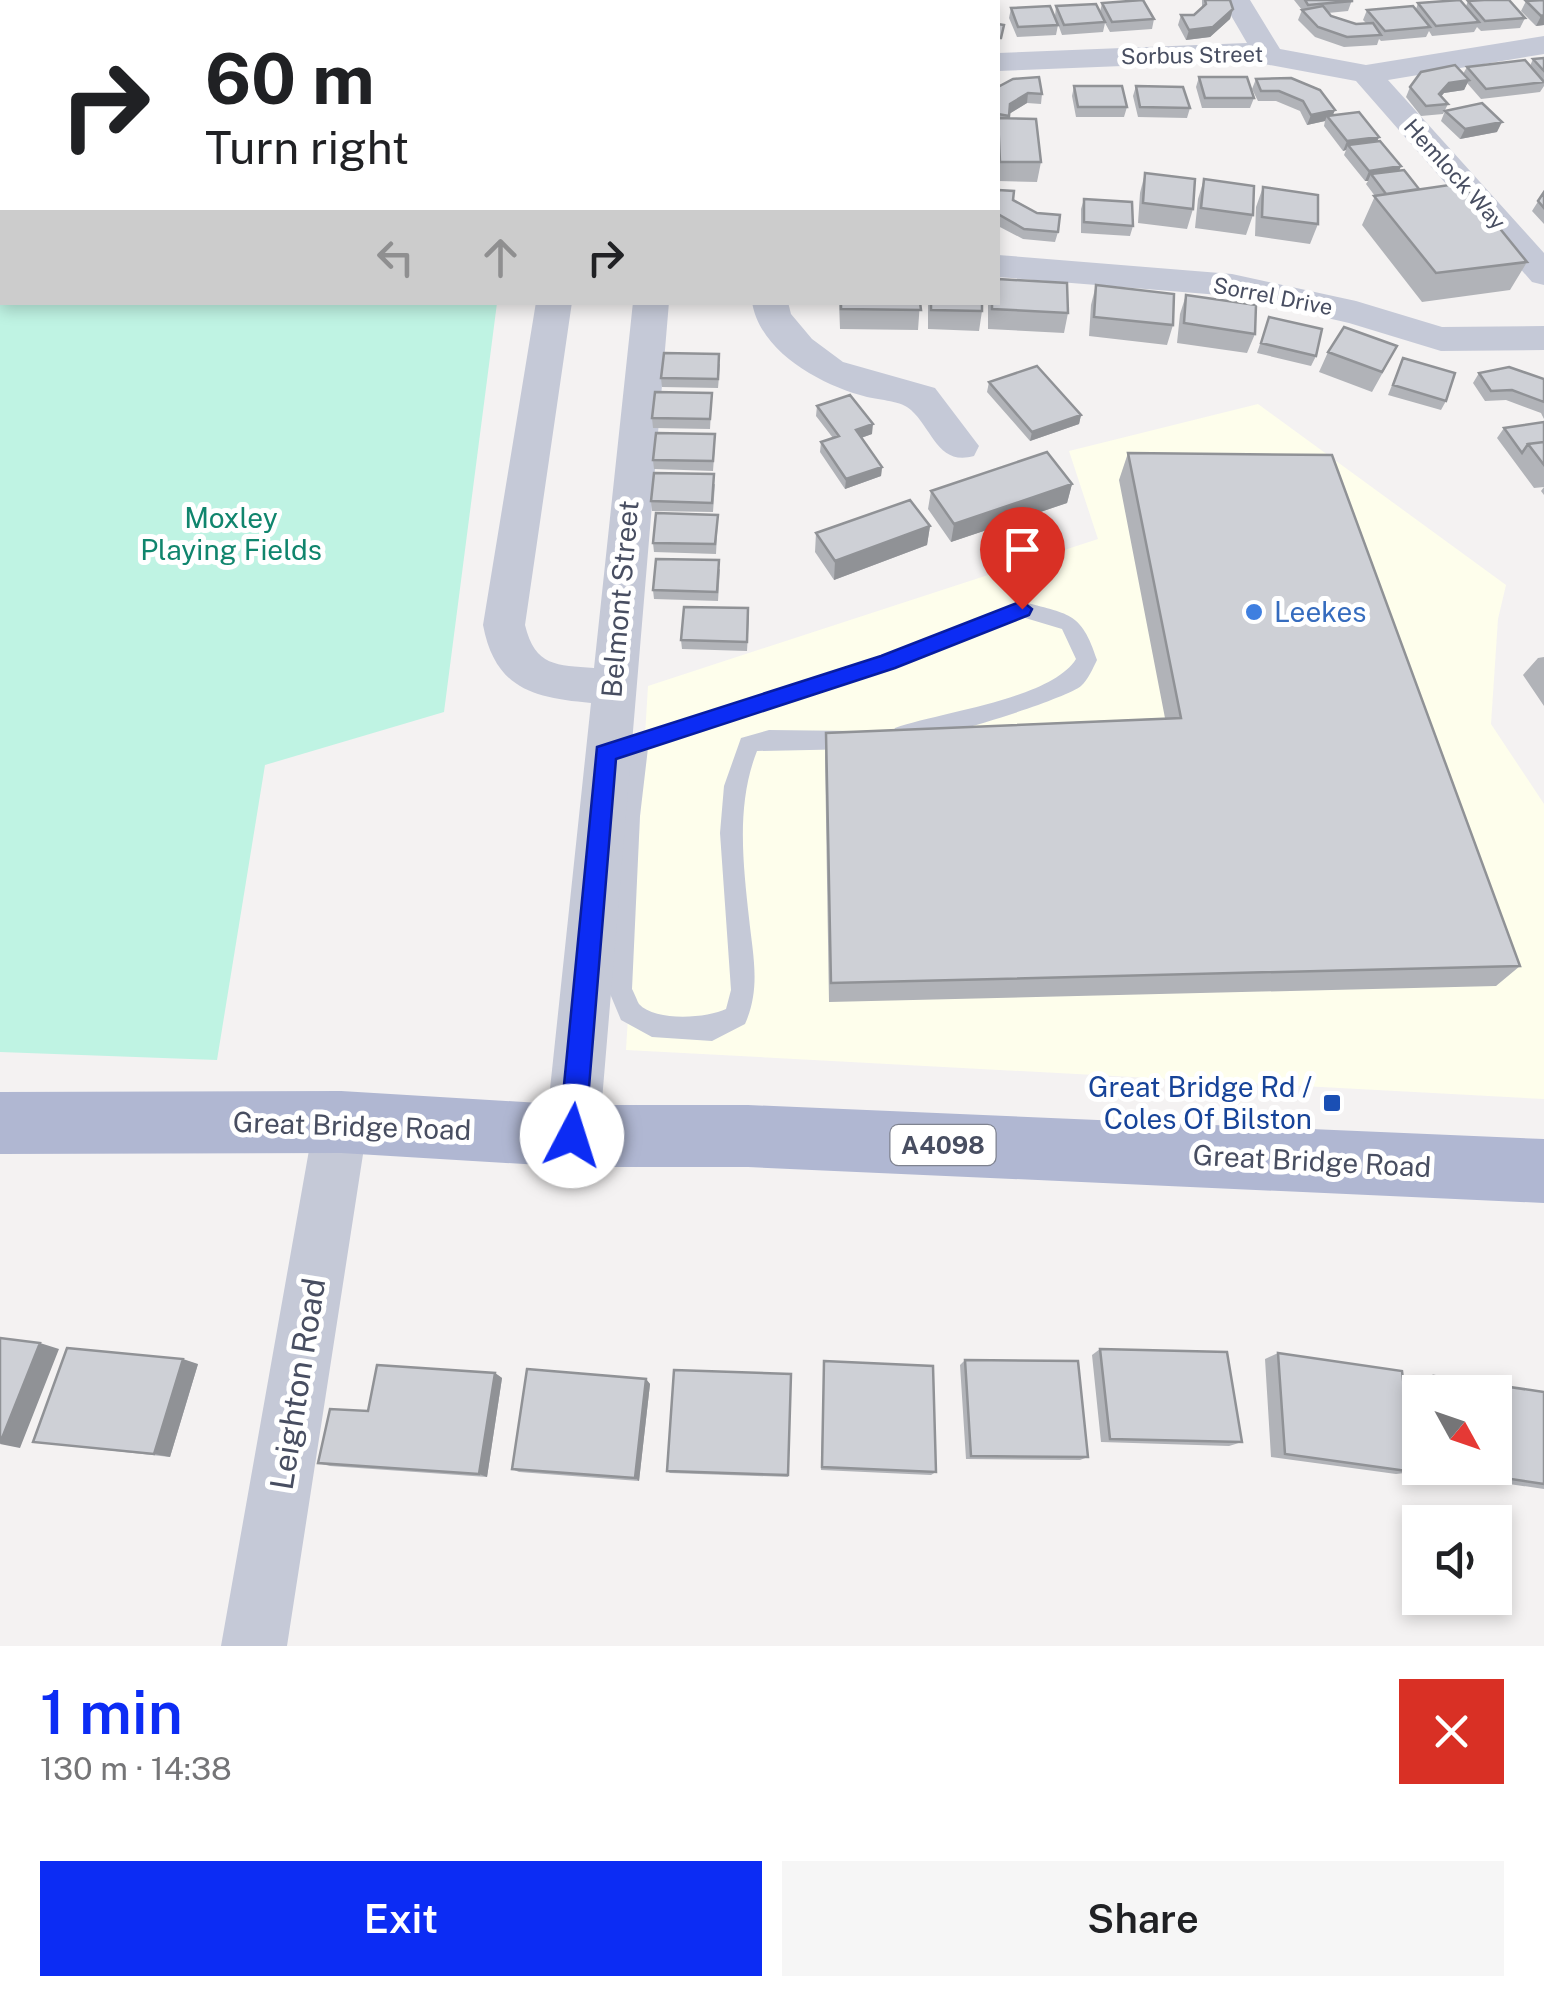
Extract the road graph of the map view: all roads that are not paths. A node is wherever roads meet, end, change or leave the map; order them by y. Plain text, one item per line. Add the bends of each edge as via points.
1 (1236, 0) edge
2 (1544, 45) edge
3 (1266, 52) junction
4 (1006, 61) edge
5 (1366, 74) junction
6 (1000, 266) edge
7 (1544, 274) edge
8 (554, 305) edge
9 (650, 305) edge
10 (770, 305) edge
11 (1544, 338) edge
12 (960, 446) dead end
13 (612, 687) junction
14 (622, 748) junction
15 (341, 1122) junction
16 (0, 1123) edge
17 (572, 1136) junction
18 (1544, 1171) edge
19 (254, 1646) edge

1 - 3 street
2 - 5 street, Sorbus Street
3 - 4 street, Sorbus Street
3 - 5 street, Sorbus Street
5 - 7 street, Hemlock Way
6 - 11 street, Sorrel Drive via 1232,285 1442,339
8 - 13 street via 504,624 506,648 521,669 548,680
9 - 13 street, Belmont Street
10 - 12 street via 796,347 823,371 922,397
13 - 14 street, Belmont Street
14 - 14 lane via 888,662 1022,609 1069,623 1087,660 1075,679 1054,690 942,726 834,742 781,738 749,744 736,770 732,832 744,993 736,1016 712,1029 652,1025 630,1012 620,990 629,816
14 - 17 street, Belmont Street
15 - 16 main road, Great Bridge Road / A4098
15 - 17 main road, Great Bridge Road / A4098
15 - 19 street, Leighton Road
17 - 18 main road, Great Bridge Road / A4098 via 748,1136

